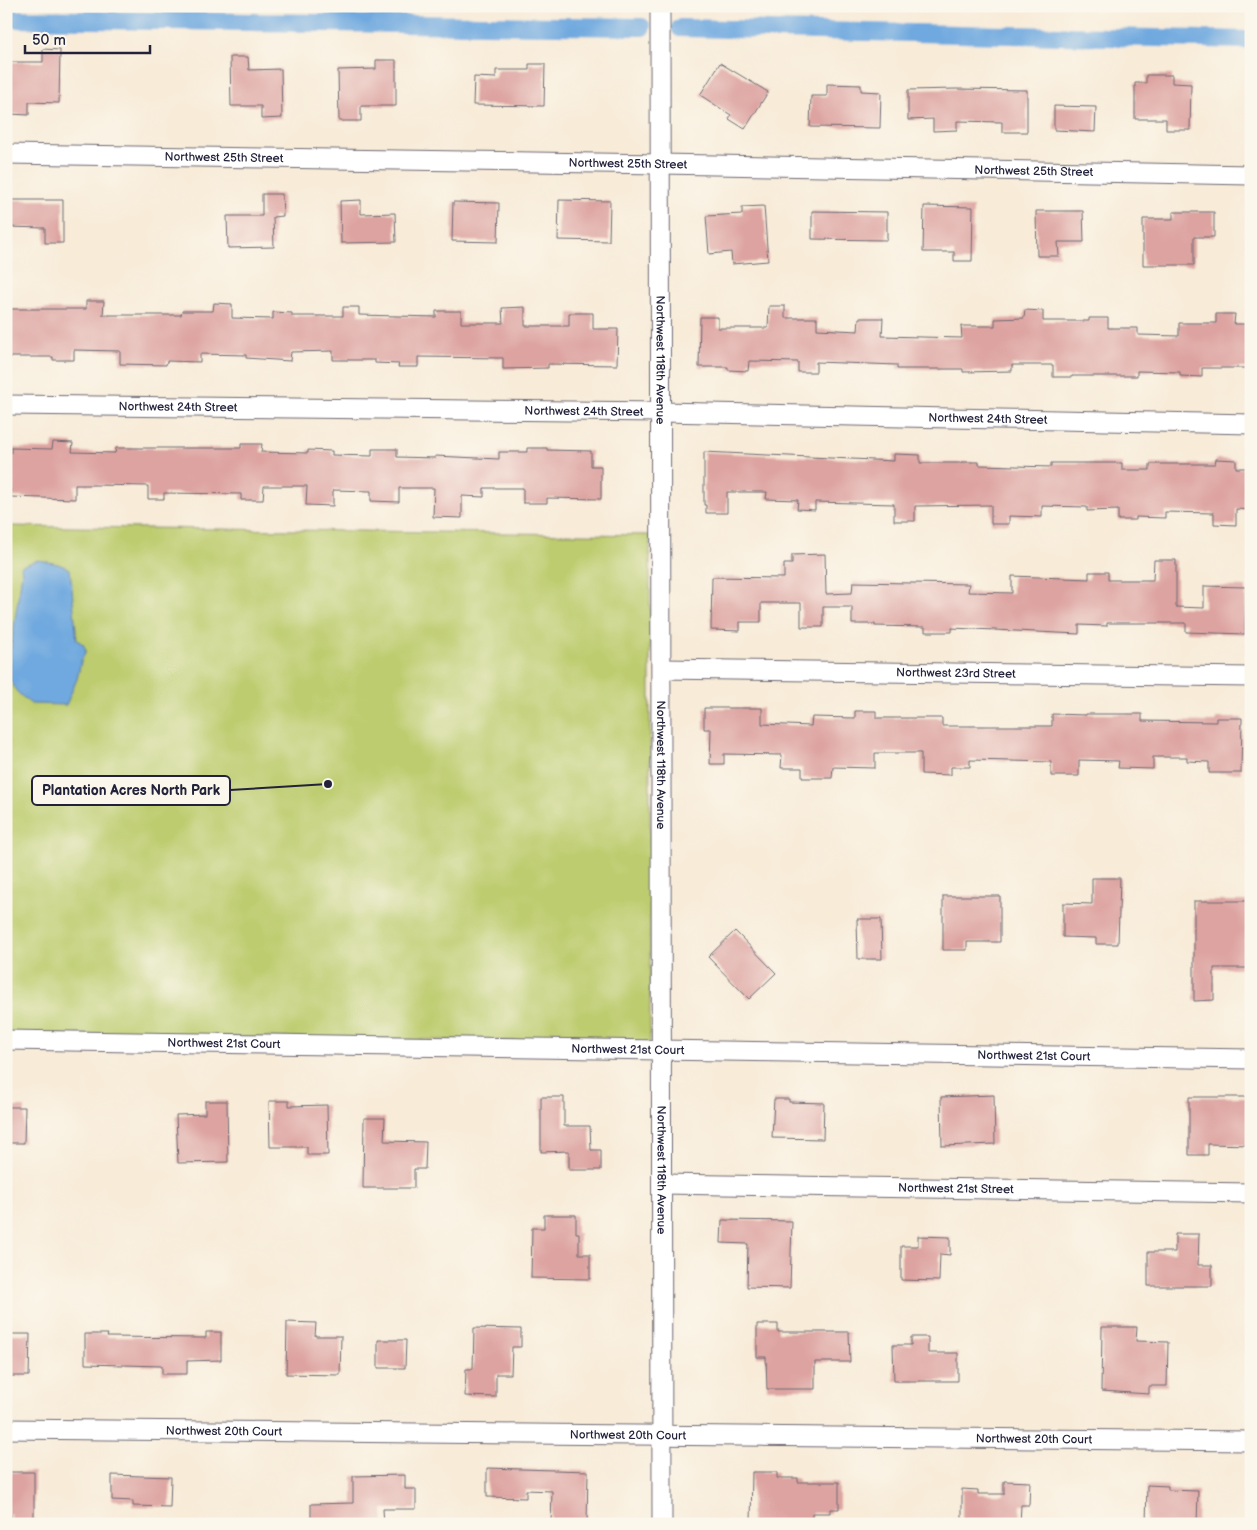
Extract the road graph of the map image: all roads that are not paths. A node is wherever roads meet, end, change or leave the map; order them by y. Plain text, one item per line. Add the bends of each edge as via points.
1 (660, 6) edge
2 (6, 154) edge
3 (660, 164) junction
4 (1251, 175) edge
5 (6, 405) edge
6 (661, 412) junction
7 (1251, 424) edge
8 (662, 669) junction
9 (1251, 677) edge
10 (6, 1040) edge
11 (662, 1052) junction
12 (1251, 1059) edge
13 (662, 1184) junction
14 (1251, 1193) edge
15 (6, 1430) edge
16 (661, 1436) junction
17 (1251, 1442) edge
18 (662, 1524) edge

1 - 3 street, Northwest 118th Avenue
2 - 3 street, Northwest 25th Street
3 - 4 street, Northwest 25th Street
3 - 6 street, Northwest 118th Avenue
5 - 6 street, Northwest 24th Street
6 - 7 street, Northwest 24th Street
6 - 8 street, Northwest 118th Avenue
8 - 9 street, Northwest 23rd Street
8 - 11 street, Northwest 118th Avenue
10 - 11 street, Northwest 21st Court
11 - 12 street, Northwest 21st Court
11 - 13 street, Northwest 118th Avenue
13 - 14 street, Northwest 21st Street
13 - 16 street, Northwest 118th Avenue
15 - 16 street, Northwest 20th Court
16 - 17 street, Northwest 20th Court
16 - 18 street, Northwest 118th Avenue

